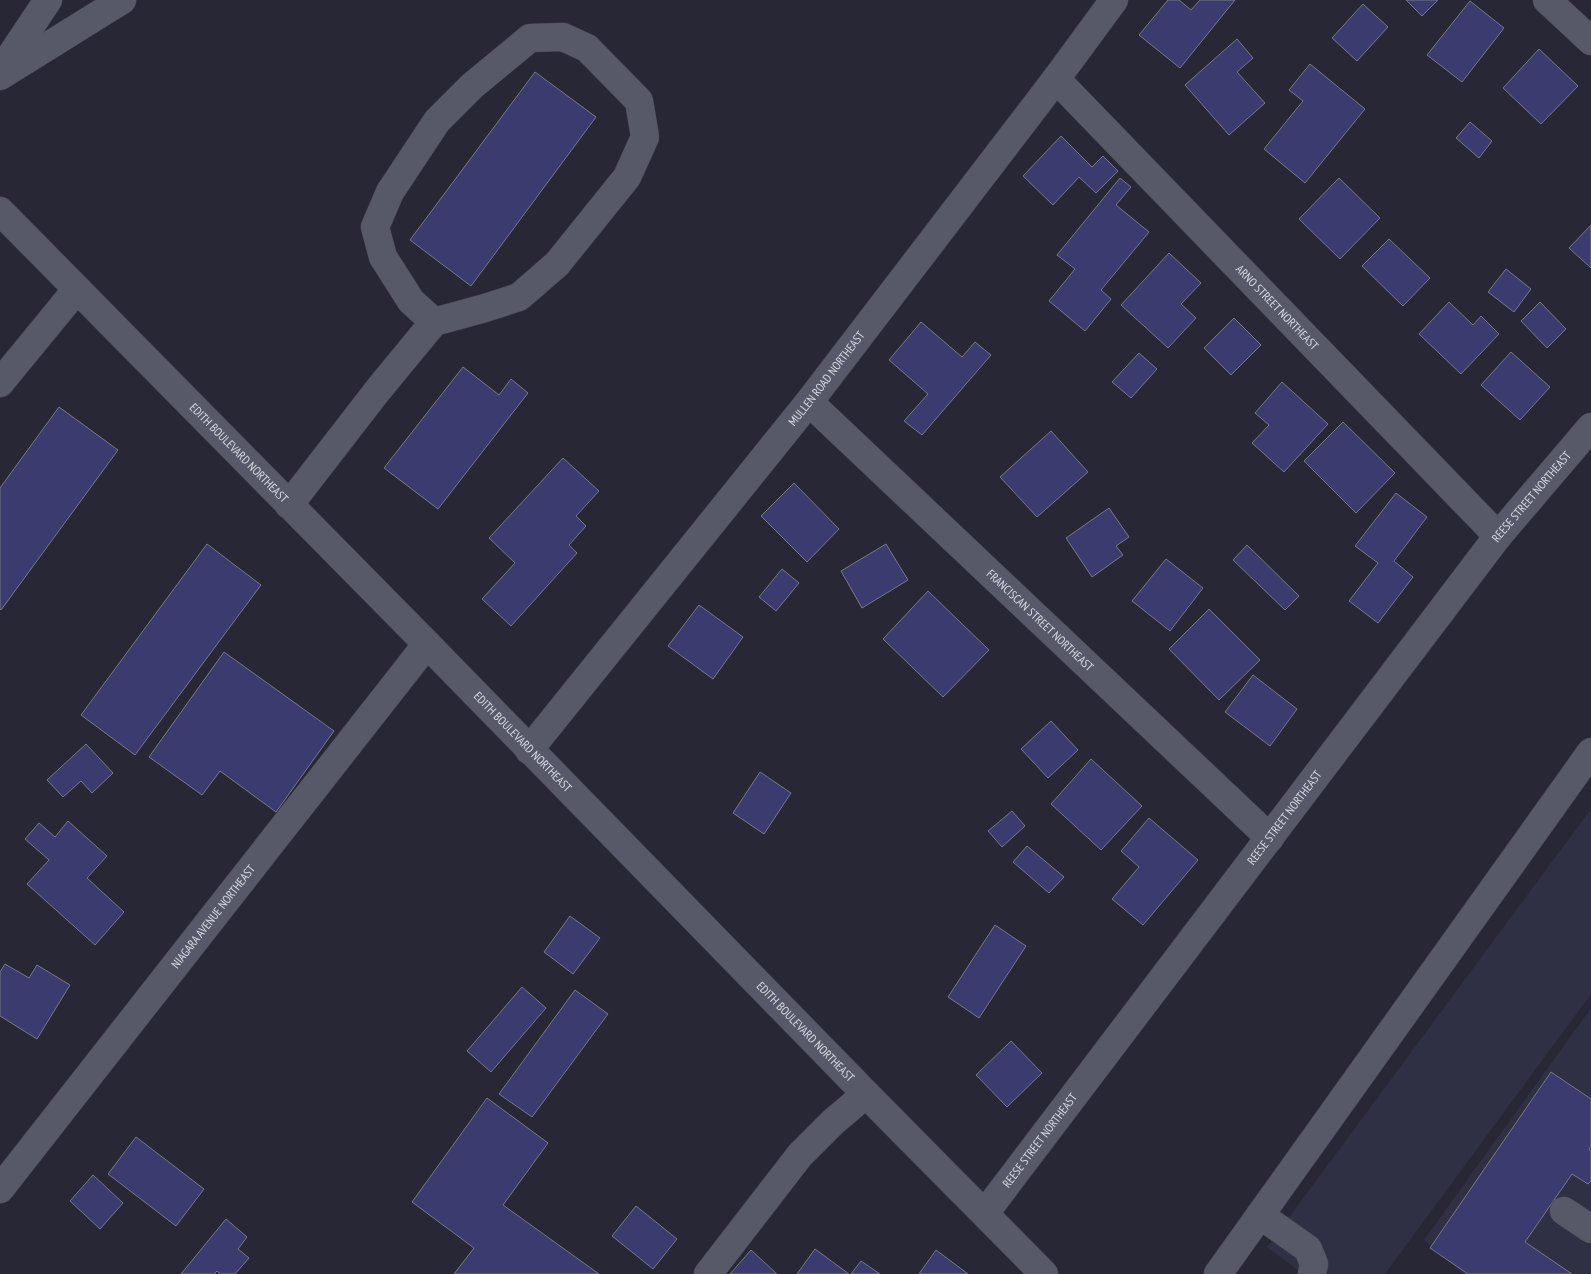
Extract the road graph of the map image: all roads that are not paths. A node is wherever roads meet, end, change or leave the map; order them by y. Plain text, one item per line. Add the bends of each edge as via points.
1 (48, 0) edge
2 (122, 0) edge
3 (1114, 0) edge
4 (1547, 0) edge
5 (1591, 41) edge
6 (0, 74) edge
7 (1056, 79) junction
8 (0, 211) edge
9 (77, 289) junction
10 (434, 322) junction
11 (0, 383) edge
12 (809, 402) junction
13 (1591, 427) edge
14 (290, 505) junction
15 (1498, 536) junction
16 (427, 644) junction
17 (529, 750) junction
18 (1591, 752) edge
19 (1270, 838) junction
20 (866, 1094) junction
21 (0, 1189) edge
22 (1564, 1211) dead end
23 (985, 1214) junction
24 (1260, 1215) junction
25 (1591, 1229) edge
26 (708, 1274) edge
27 (1044, 1274) edge
28 (1218, 1274) edge
29 (1312, 1274) edge

1 - 6 street
2 - 6 street
3 - 7 street, MULLEN ROAD NORTHEAST
4 - 5 street
7 - 12 street, MULLEN ROAD NORTHEAST
7 - 15 street, ARNO STREET NORTHEAST
8 - 9 street, EDITH BOULEVARD NORTHEAST
9 - 11 street
9 - 14 street, EDITH BOULEVARD NORTHEAST
10 - 10 street via 518,297 557,264 627,177 645,137 639,102 587,48 563,36 530,38 437,120 390,192 375,228 383,257 411,301
10 - 14 street
12 - 17 street, MULLEN ROAD NORTHEAST
12 - 19 street, FRANCISCAN STREET NORTHEAST
13 - 15 street, REESE STREET NORTHEAST
14 - 16 street, EDITH BOULEVARD NORTHEAST
15 - 19 street, REESE STREET NORTHEAST
16 - 17 street, EDITH BOULEVARD NORTHEAST
16 - 21 street, NIAGARA AVENUE NORTHEAST
17 - 20 street, EDITH BOULEVARD NORTHEAST
18 - 24 street
19 - 23 street, REESE STREET NORTHEAST
20 - 23 street, EDITH BOULEVARD NORTHEAST
20 - 26 street via 800,1155
22 - 25 street
23 - 27 street, EDITH BOULEVARD NORTHEAST
24 - 28 street
24 - 29 street via 1308,1249 1314,1264

